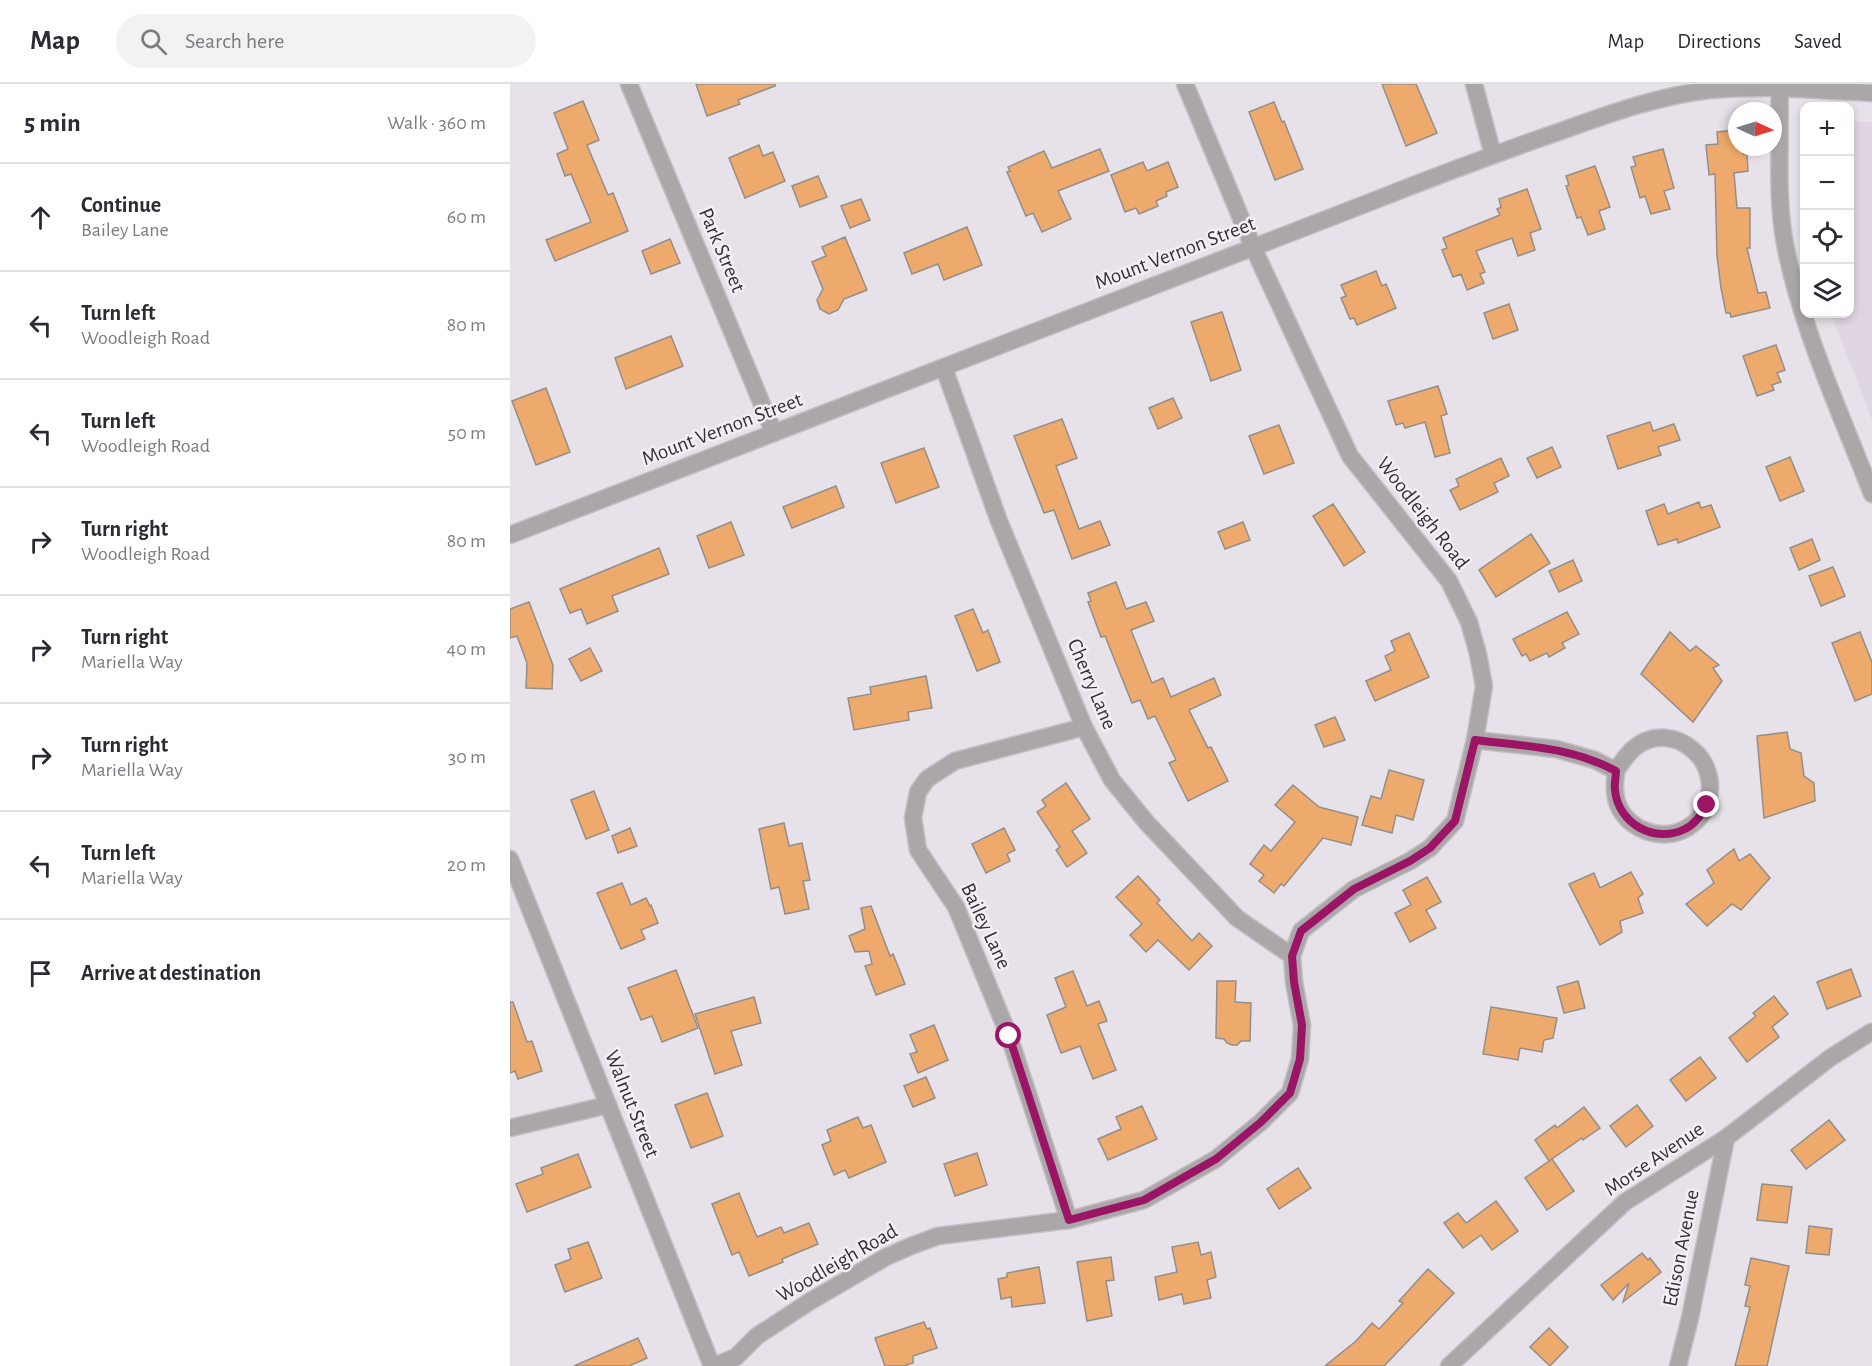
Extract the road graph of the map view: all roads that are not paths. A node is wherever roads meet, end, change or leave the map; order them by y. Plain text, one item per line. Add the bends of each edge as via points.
1 (629, 84) edge
2 (1185, 84) edge
3 (1474, 84) edge
4 (1779, 87) edge
5 (1872, 93) edge
6 (1493, 155) junction
7 (1253, 247) junction
8 (944, 368) junction
9 (774, 433) junction
10 (1872, 494) edge
11 (510, 535) edge
12 (1084, 727) junction
13 (1475, 740) junction
14 (1616, 771) junction
15 (510, 859) edge
16 (1292, 956) junction
17 (1871, 1032) edge
18 (608, 1105) junction
19 (510, 1128) edge
20 (1725, 1138) junction
21 (1069, 1220) junction
22 (713, 1366) edge
23 (1449, 1366) edge
24 (1678, 1366) edge

1 - 9 street, Park Street
2 - 7 street, Woodleigh Road
3 - 6 street
4 - 5 street, Mount Vernon Street
4 - 6 street, Mount Vernon Street via 1707,90 1647,102
4 - 10 street via 1780,196 1792,274 1806,325
6 - 7 street, Mount Vernon Street
7 - 8 street, Mount Vernon Street
7 - 13 street, Woodleigh Road via 1350,456 1449,581 1469,622 1484,686
8 - 9 street, Mount Vernon Street
8 - 12 street, Cherry Lane via 999,520
9 - 11 street, Mount Vernon Street
12 - 16 street, Cherry Lane via 1112,780 1147,823 1237,918
12 - 21 street, Bailey Lane via 955,761 927,779 918,792 913,818 918,849 956,907 1009,1036
13 - 14 street via 1556,749 1595,760
13 - 16 street, Woodleigh Road via 1455,821 1430,848 1354,889 1301,931
14 - 14 street via 1634,748 1648,741 1679,741 1703,760 1711,790 1707,805 1699,819 1686,829 1671,834 1640,829 1619,806
15 - 18 street, Walnut Street
16 - 21 street, Woodleigh Road via 1302,1025 1300,1059 1290,1093 1216,1159 1144,1200
17 - 20 street, Morse Avenue via 1830,1058
18 - 19 street
18 - 22 street, Walnut Street
20 - 23 street, Morse Avenue via 1625,1202
20 - 24 street, Edison Avenue
21 - 22 street, Woodleigh Road via 938,1236 911,1246 809,1302 757,1336 736,1357

